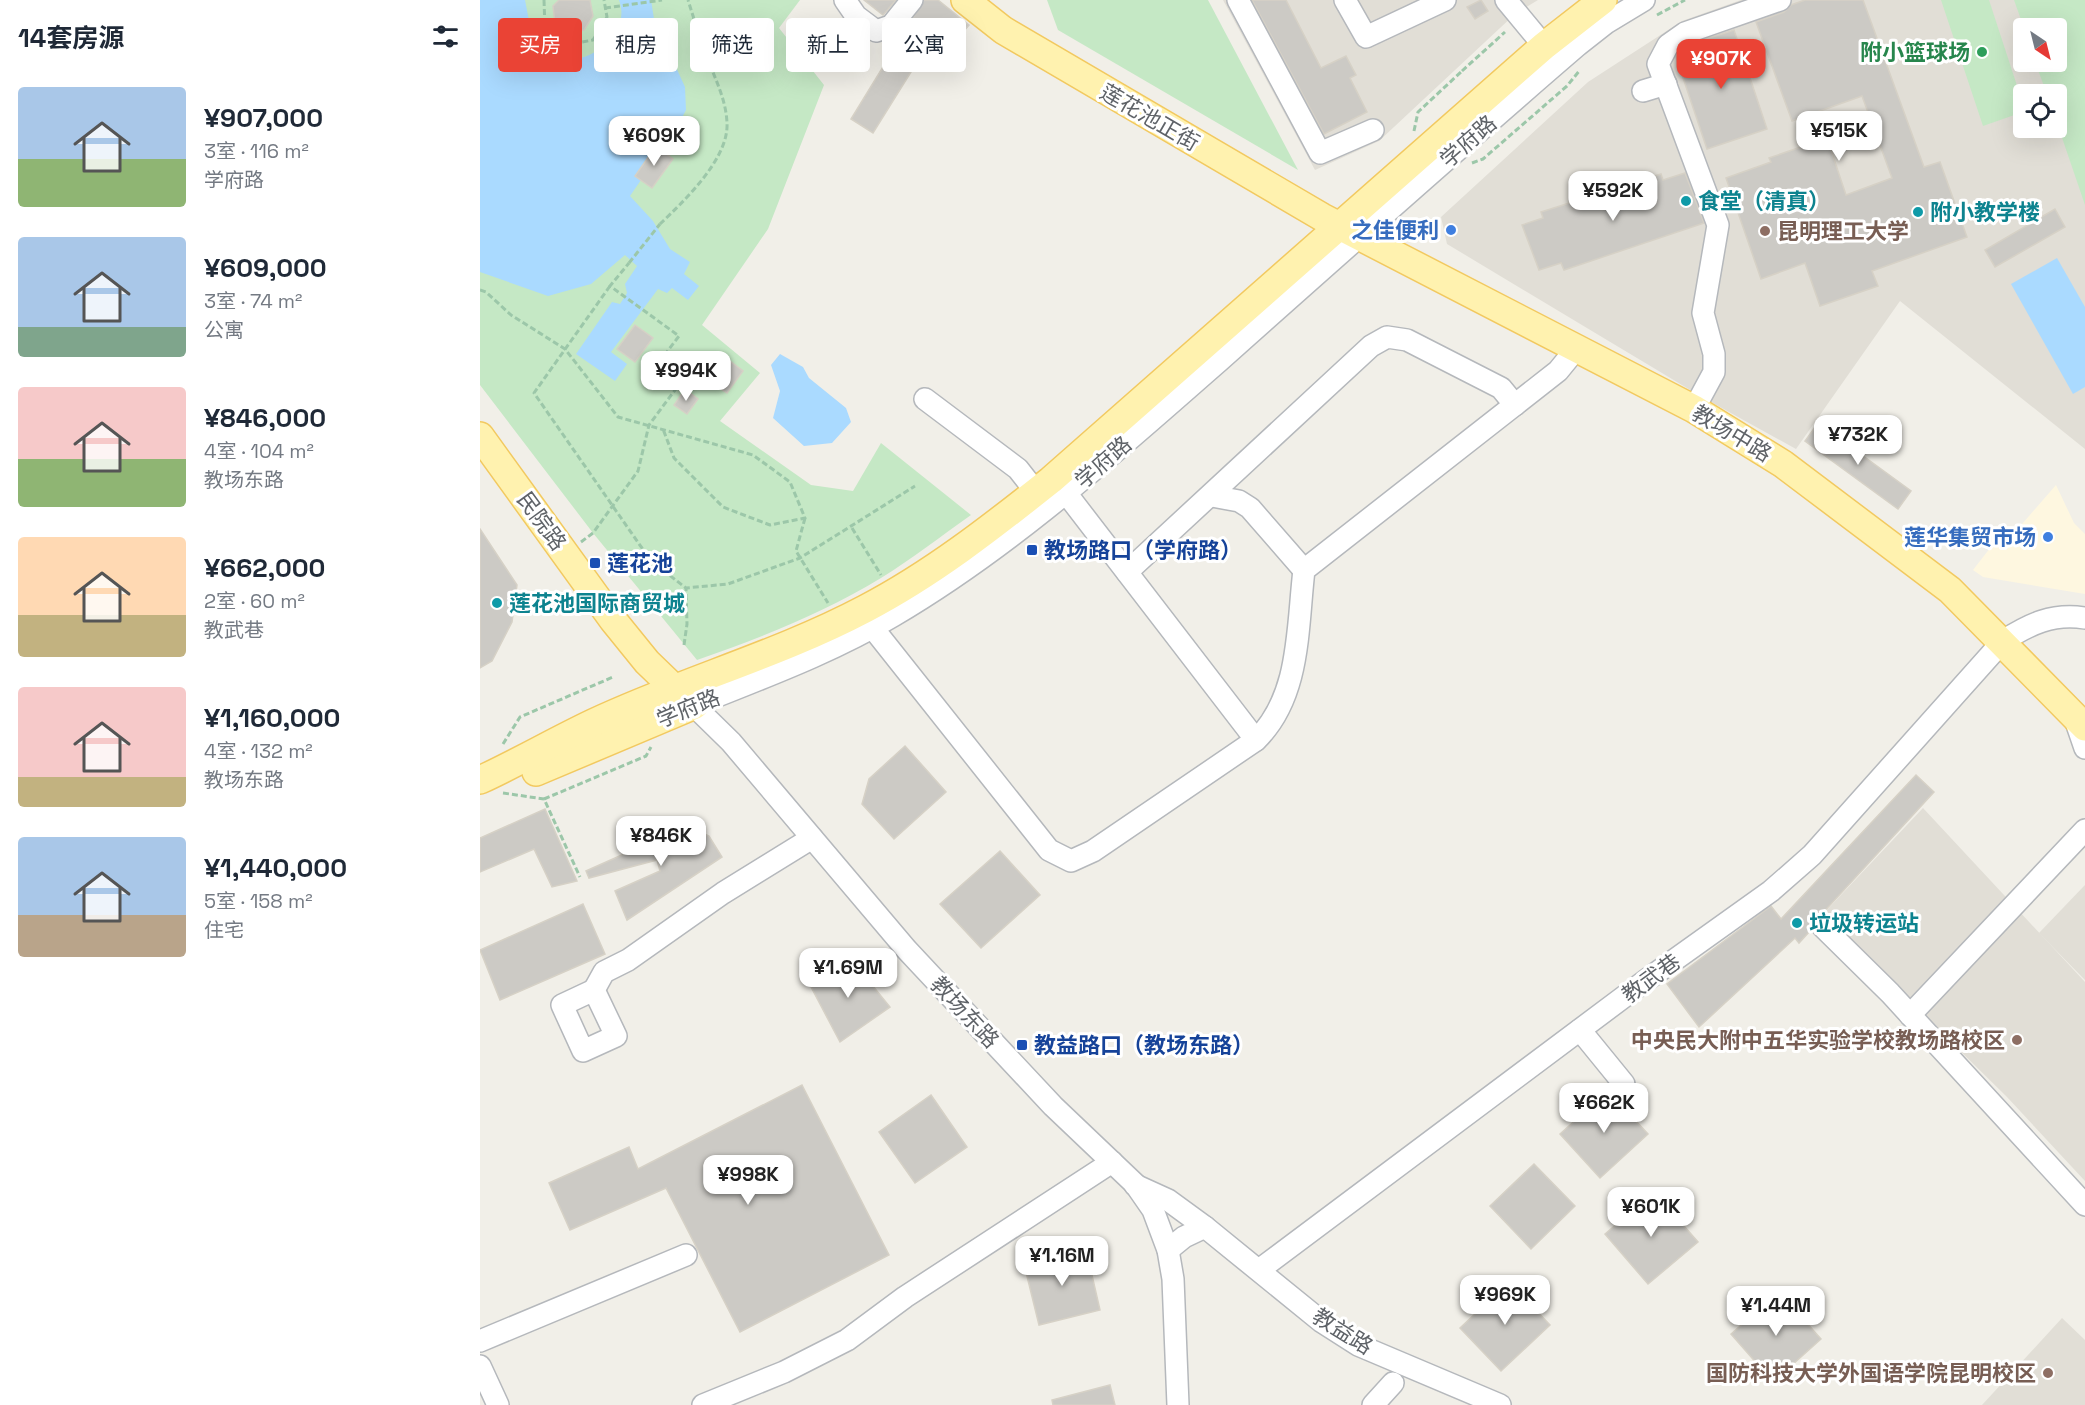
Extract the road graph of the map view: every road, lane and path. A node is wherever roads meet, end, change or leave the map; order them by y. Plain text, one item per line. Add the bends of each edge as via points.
1 (544, 0) edge
2 (604, 0) edge
3 (662, 0) edge
4 (688, 0) edge
5 (845, 0) edge
6 (912, 0) edge
7 (965, 0) edge
8 (1238, 0) edge
9 (1345, 0) edge
10 (1445, 0) edge
11 (1506, 0) edge
12 (1603, 0) edge
13 (1644, 0) edge
14 (1780, 0) edge
15 (605, 8) junction
16 (1504, 32) dead end
17 (1544, 46) junction
18 (1585, 64) dead end
19 (1665, 84) junction
20 (1643, 91) dead end
21 (1373, 130) dead end
22 (1413, 134) dead end
23 (1483, 159) dead end
24 (1351, 231) junction
25 (610, 286) junction
26 (480, 290) edge
27 (565, 349) junction
28 (1576, 349) junction
29 (925, 399) dead end
30 (1698, 403) junction
31 (1515, 405) junction
32 (649, 425) junction
33 (663, 429) junction
34 (480, 436) edge
35 (915, 486) dead end
36 (1036, 492) junction
37 (1066, 493) junction
38 (1212, 496) junction
39 (612, 508) junction
40 (805, 519) junction
41 (852, 528) junction
42 (566, 554) junction
43 (800, 558) junction
44 (1304, 570) junction
45 (1127, 572) junction
46 (687, 588) junction
47 (892, 594) junction
48 (2085, 618) edge
49 (840, 622) junction
50 (872, 627) junction
51 (2003, 641) junction
52 (684, 645) dead end
53 (613, 677) dead end
54 (685, 697) junction
55 (520, 717) dead end
56 (2080, 721) edge
57 (1256, 740) junction
58 (2085, 748) edge
59 (646, 756) dead end
60 (483, 784) edge
61 (544, 799) junction
62 (2085, 830) edge
63 (812, 838) junction
64 (580, 877) dead end
65 (1823, 927) dead end
66 (594, 990) dead end
67 (1910, 1015) junction
68 (1580, 1030) junction
69 (1624, 1084) dead end
70 (1112, 1162) junction
71 (1135, 1184) junction
72 (2085, 1205) edge
73 (1205, 1227) junction
74 (1168, 1250) junction
75 (687, 1255) dead end
76 (1259, 1270) junction
77 (480, 1341) edge
78 (480, 1366) edge
79 (1393, 1383) dead end
80 (498, 1405) edge
81 (703, 1405) edge
82 (1178, 1405) edge
83 (1373, 1405) edge
84 (1500, 1405) edge

1 - 15 path via 545,29 566,45 593,40 607,17
2 - 15 path
3 - 15 path
4 - 25 path, bridge via 722,93 728,125 718,155 695,191 660,224
5 - 6 street via 856,16 876,32 891,26
7 - 24 main road, 莲花池正街 via 1003,30
8 - 21 street via 1320,153
9 - 10 street via 1366,37
11 - 17 street
12 - 17 main road, 学府路
13 - 24 street, 学府路 via 1578,45
14 - 19 street via 1685,33 1668,45 1658,64
16 - 22 path, bridge via 1418,112
17 - 24 main road, 学府路
18 - 23 path via 1567,86
19 - 20 street
19 - 30 street via 1718,225 1703,313 1714,354 1714,372
24 - 28 main road, 教场中路
24 - 36 main road, 学府路
24 - 37 street, 学府路
25 - 27 path
25 - 32 path via 678,336 654,369 678,386
26 - 27 path
27 - 32 path via 618,417
27 - 39 path via 534,393
28 - 30 main road, 教场中路
28 - 31 street via 1558,371
29 - 36 street via 1018,469
30 - 51 main road, 教场中路 via 1950,590
31 - 38 street via 1501,388 1407,340 1387,337 1371,346
31 - 44 street
32 - 33 path
32 - 39 path via 638,471
33 - 40 path via 753,456 790,482
33 - 40 path via 674,458 723,507 770,525
34 - 42 main road, 民院路
35 - 41 path
36 - 47 main road, 学府路 via 982,534
37 - 45 street
37 - 50 street, 学府路 via 988,553
38 - 44 street via 1239,501 1250,508
38 - 45 street
39 - 42 path via 593,532
39 - 46 path via 651,561
40 - 43 path via 796,551
41 - 43 path
41 - 47 path
42 - 54 main road, 民院路 via 647,662
43 - 46 path via 728,584
43 - 49 path
44 - 57 street via 1291,681 1270,726
45 - 57 street
46 - 52 path
47 - 49 main road, 学府路
48 - 51 street, 教武巷 via 2071,616 2033,622
49 - 54 main road, 学府路
50 - 54 street, 学府路 via 800,663
50 - 57 street via 1049,849 1071,861 1093,851
51 - 56 main road, 教场中路
51 - 68 street, 教武巷 via 1812,855 1771,891
53 - 55 path
54 - 60 main road, 学府路 via 593,723
54 - 63 street, 教场东路 via 731,742
56 - 58 street, 教场中路
59 - 61 path
60 - 61 path
61 - 64 path
62 - 67 street
63 - 66 street via 604,972
63 - 70 street, 教场东路 via 907,950 1053,1106
65 - 67 street
67 - 72 street
68 - 69 street
68 - 76 street, 教武巷
70 - 71 street, 教场东路
70 - 81 street via 905,1297 847,1340 784,1372
71 - 73 street, 教益路 via 1168,1200
71 - 74 street, 教场东路 via 1153,1210
73 - 74 street
73 - 76 street, 教益路
74 - 82 street, 教场东路 via 1173,1279
75 - 77 street
76 - 84 street, 教益路 via 1322,1322 1358,1345
78 - 80 street
79 - 83 street

